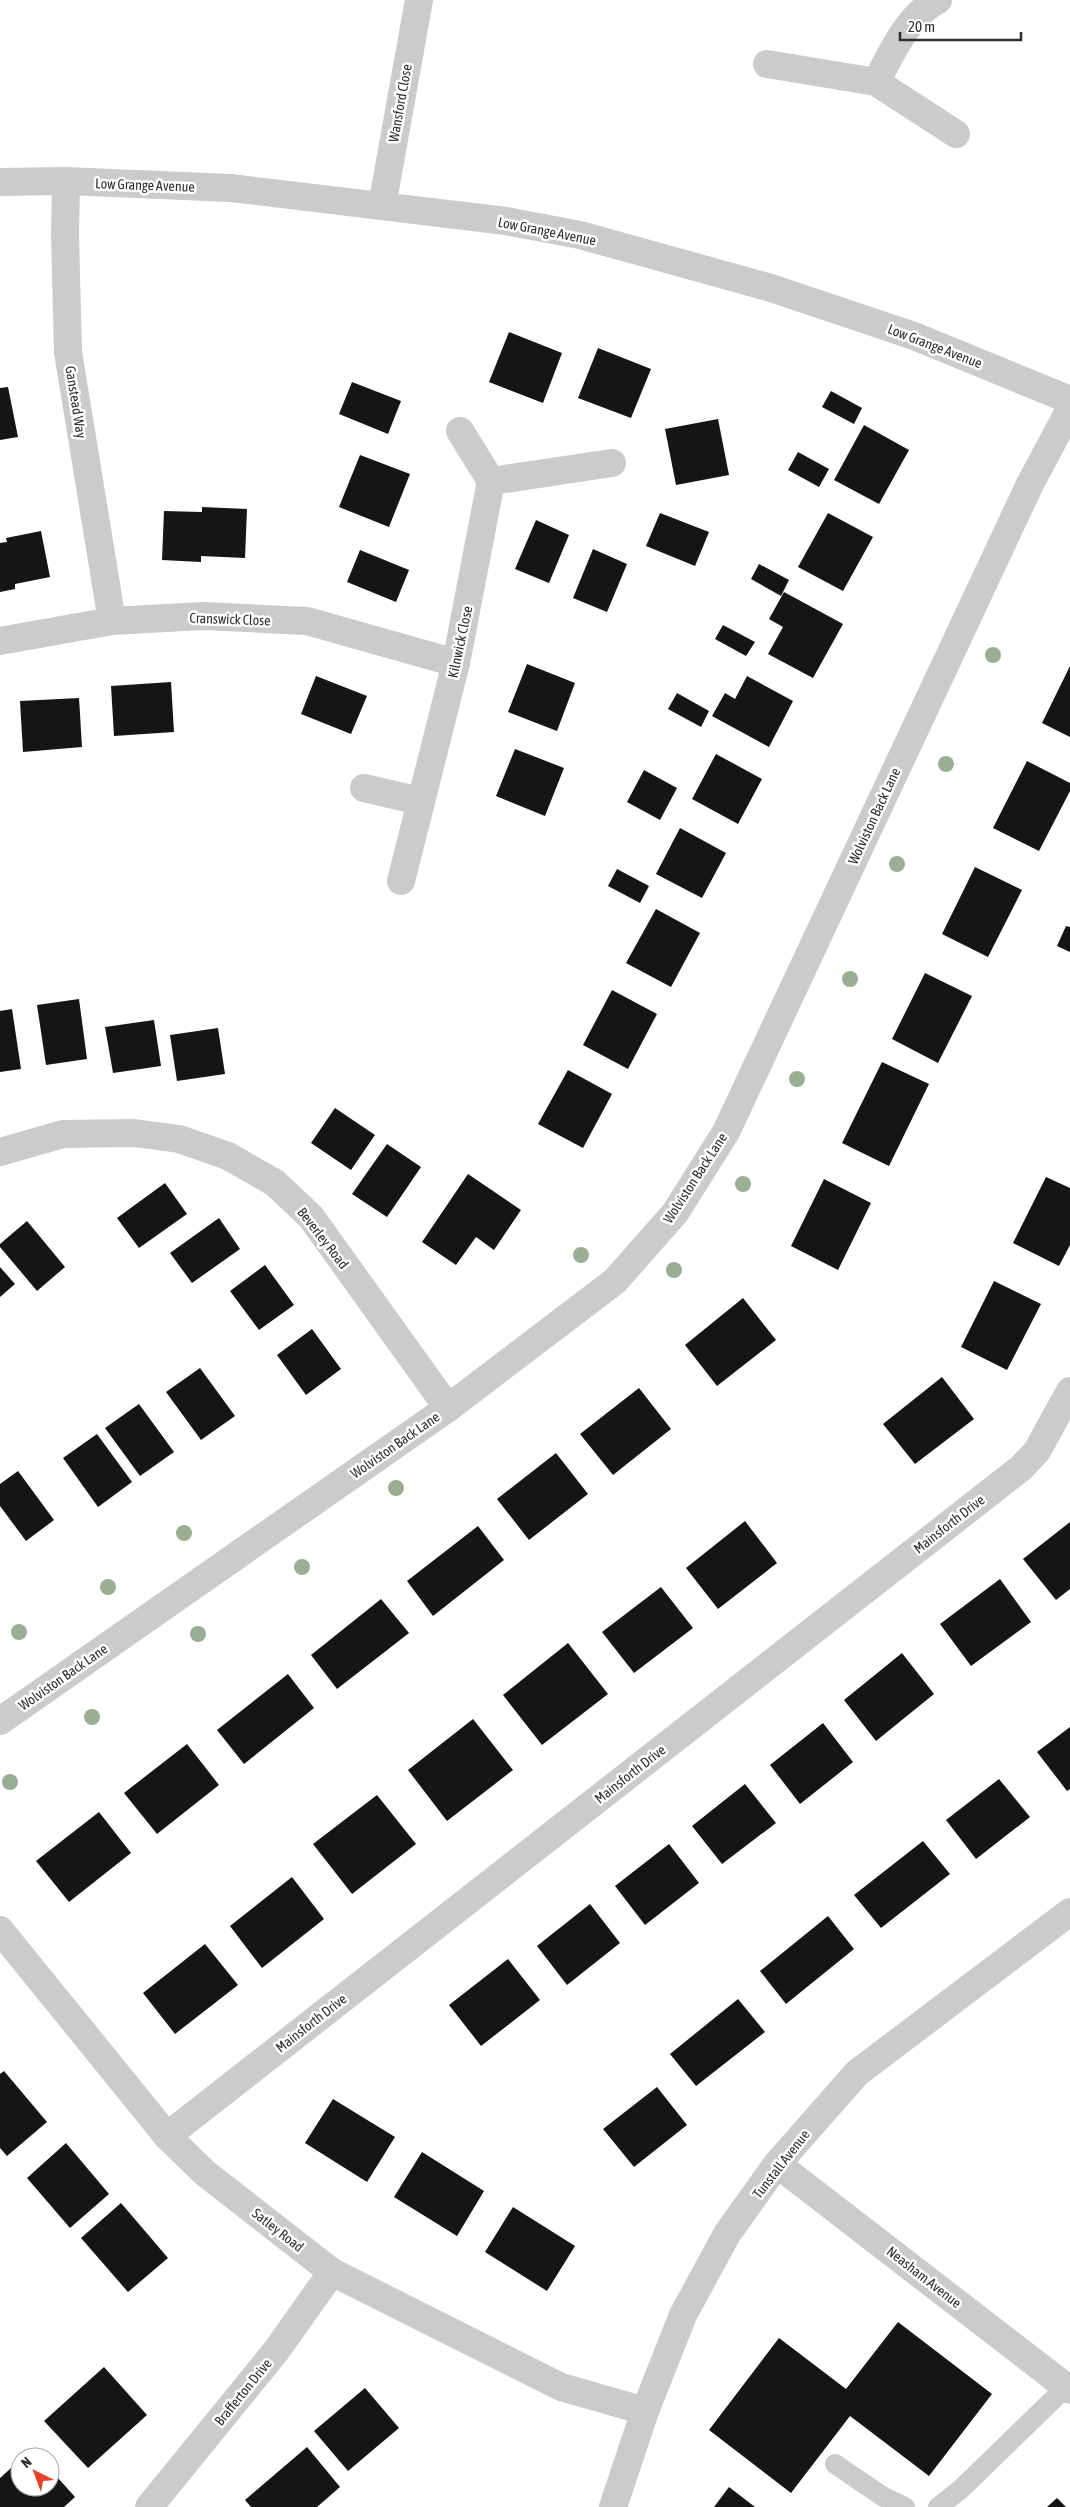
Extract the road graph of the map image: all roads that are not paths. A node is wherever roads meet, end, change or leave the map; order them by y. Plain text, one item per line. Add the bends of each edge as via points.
1 (419, 0) edge
2 (938, 0) edge
3 (767, 64) dead end
4 (876, 82) junction
5 (956, 134) dead end
6 (66, 181) junction
7 (0, 182) edge
8 (382, 206) junction
9 (1070, 400) edge
10 (1070, 408) edge
11 (460, 431) dead end
12 (612, 462) dead end
13 (491, 481) junction
14 (112, 620) junction
15 (0, 641) edge
16 (456, 664) junction
17 (364, 788) dead end
18 (420, 802) junction
19 (401, 880) dead end
20 (0, 1152) edge
21 (1070, 1391) edge
22 (448, 1408) junction
23 (0, 1721) edge
24 (1070, 1912) edge
25 (0, 1930) edge
26 (166, 2136) junction
27 (778, 2164) junction
28 (332, 2272) junction
29 (1068, 2388) edge
30 (645, 2411) junction
31 (835, 2464) dead end
32 (148, 2507) edge
33 (613, 2507) edge
34 (905, 2507) edge
35 (938, 2507) edge

1 - 8 street, Wansford Close
2 - 4 street via 929,4 902,34
3 - 4 street
4 - 5 street
6 - 7 street, Low Grange Avenue
6 - 8 street, Low Grange Avenue via 231,188
6 - 14 street, Ganstead Way via 64,235 68,352
8 - 9 street, Low Grange Avenue via 506,221 580,235 771,288 914,336
10 - 22 street, Wolviston Back Lane via 1030,484 726,1132 675,1213 615,1281
11 - 13 street
12 - 13 street
13 - 16 street, Kilnwick Close
14 - 15 street, Cranswick Close
14 - 16 street, Cranswick Close via 203,616 307,621
16 - 18 street, Kilnwick Close
17 - 18 street
18 - 19 street, Kilnwick Close
20 - 22 street, Beverley Road via 63,1134 135,1134 180,1139 228,1156 275,1183 311,1218
21 - 26 street, Mainsforth Drive via 1037,1451 1021,1468
22 - 23 street, Wolviston Back Lane
24 - 27 street, Tunstall Avenue via 857,2073
25 - 26 street, Satley Road
26 - 28 street, Satley Road via 205,2173
27 - 29 street, Neasham Avenue
27 - 30 street, Tunstall Avenue via 727,2234 682,2315
28 - 30 street, Satley Road via 561,2387
28 - 32 street, Brafferton Drive via 276,2351
29 - 35 lane
30 - 33 street, Tunstall Avenue
31 - 34 lane via 882,2496

